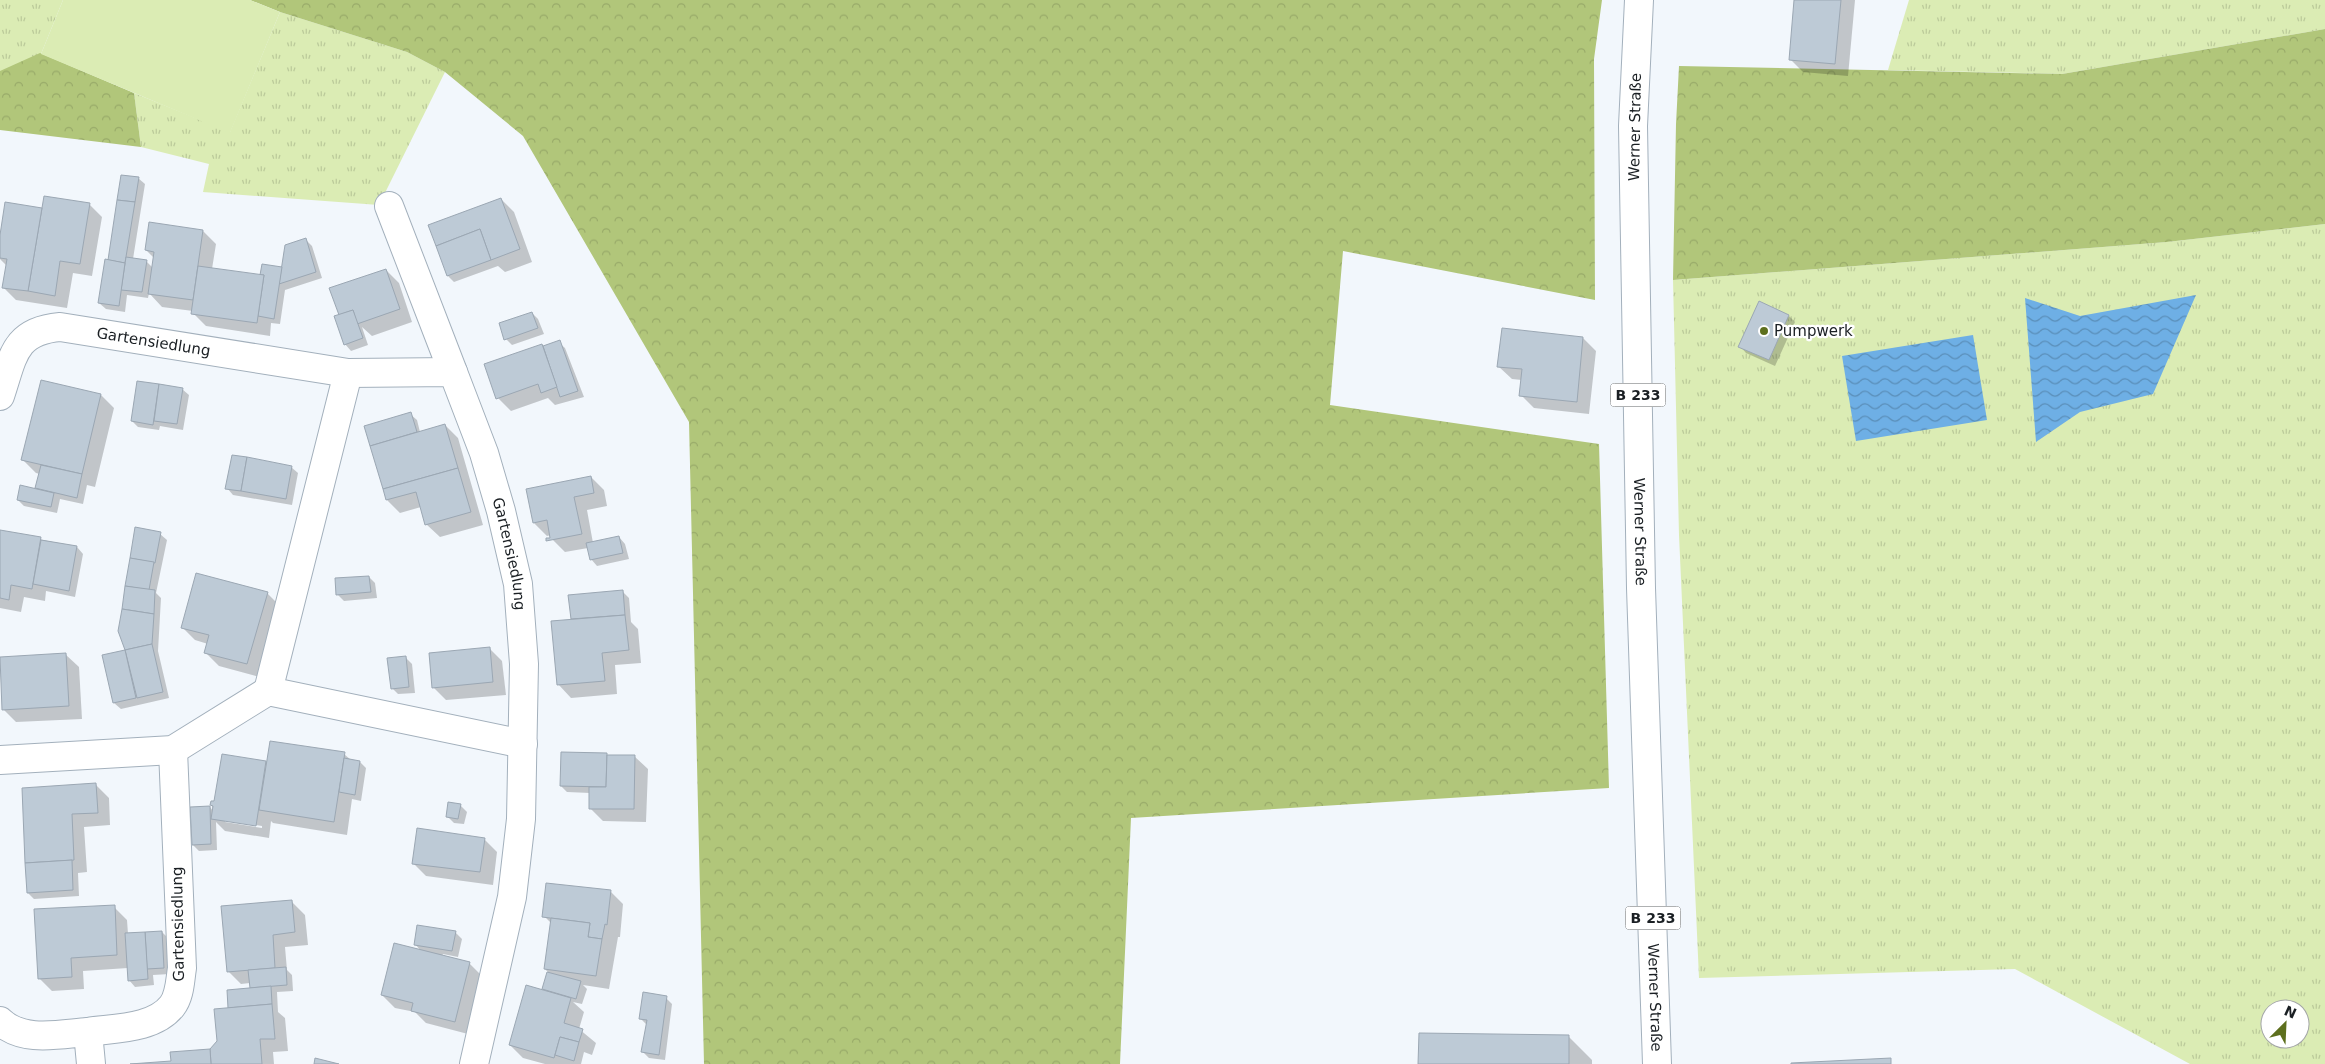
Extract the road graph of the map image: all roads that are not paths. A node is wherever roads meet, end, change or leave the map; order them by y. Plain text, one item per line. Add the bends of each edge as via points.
1 (1639, 0) edge
2 (389, 206) dead end
3 (453, 372) junction
4 (348, 373) junction
5 (0, 396) edge
6 (268, 691) junction
7 (523, 744) junction
8 (173, 750) junction
9 (0, 760) edge
10 (0, 1021) edge
11 (88, 1032) junction
12 (91, 1064) edge
13 (474, 1064) edge
14 (1657, 1064) edge

1 - 14 street, Werner Straße / B 233 via 1633,126 1642,588
2 - 3 street, Gartensiedlung
3 - 4 street, Gartensiedlung
3 - 7 street, Gartensiedlung via 484,453 518,584 524,664
4 - 5 street, Gartensiedlung via 60,327 43,328 27,336 16,348
4 - 6 street
6 - 7 street
6 - 8 street
7 - 13 street, Gartensiedlung via 521,818 512,897
8 - 9 street
8 - 11 street, Gartensiedlung via 182,968 179,987 173,1005 162,1016 146,1023
10 - 11 street, Gartensiedlung via 7,1028 22,1033
11 - 12 street

